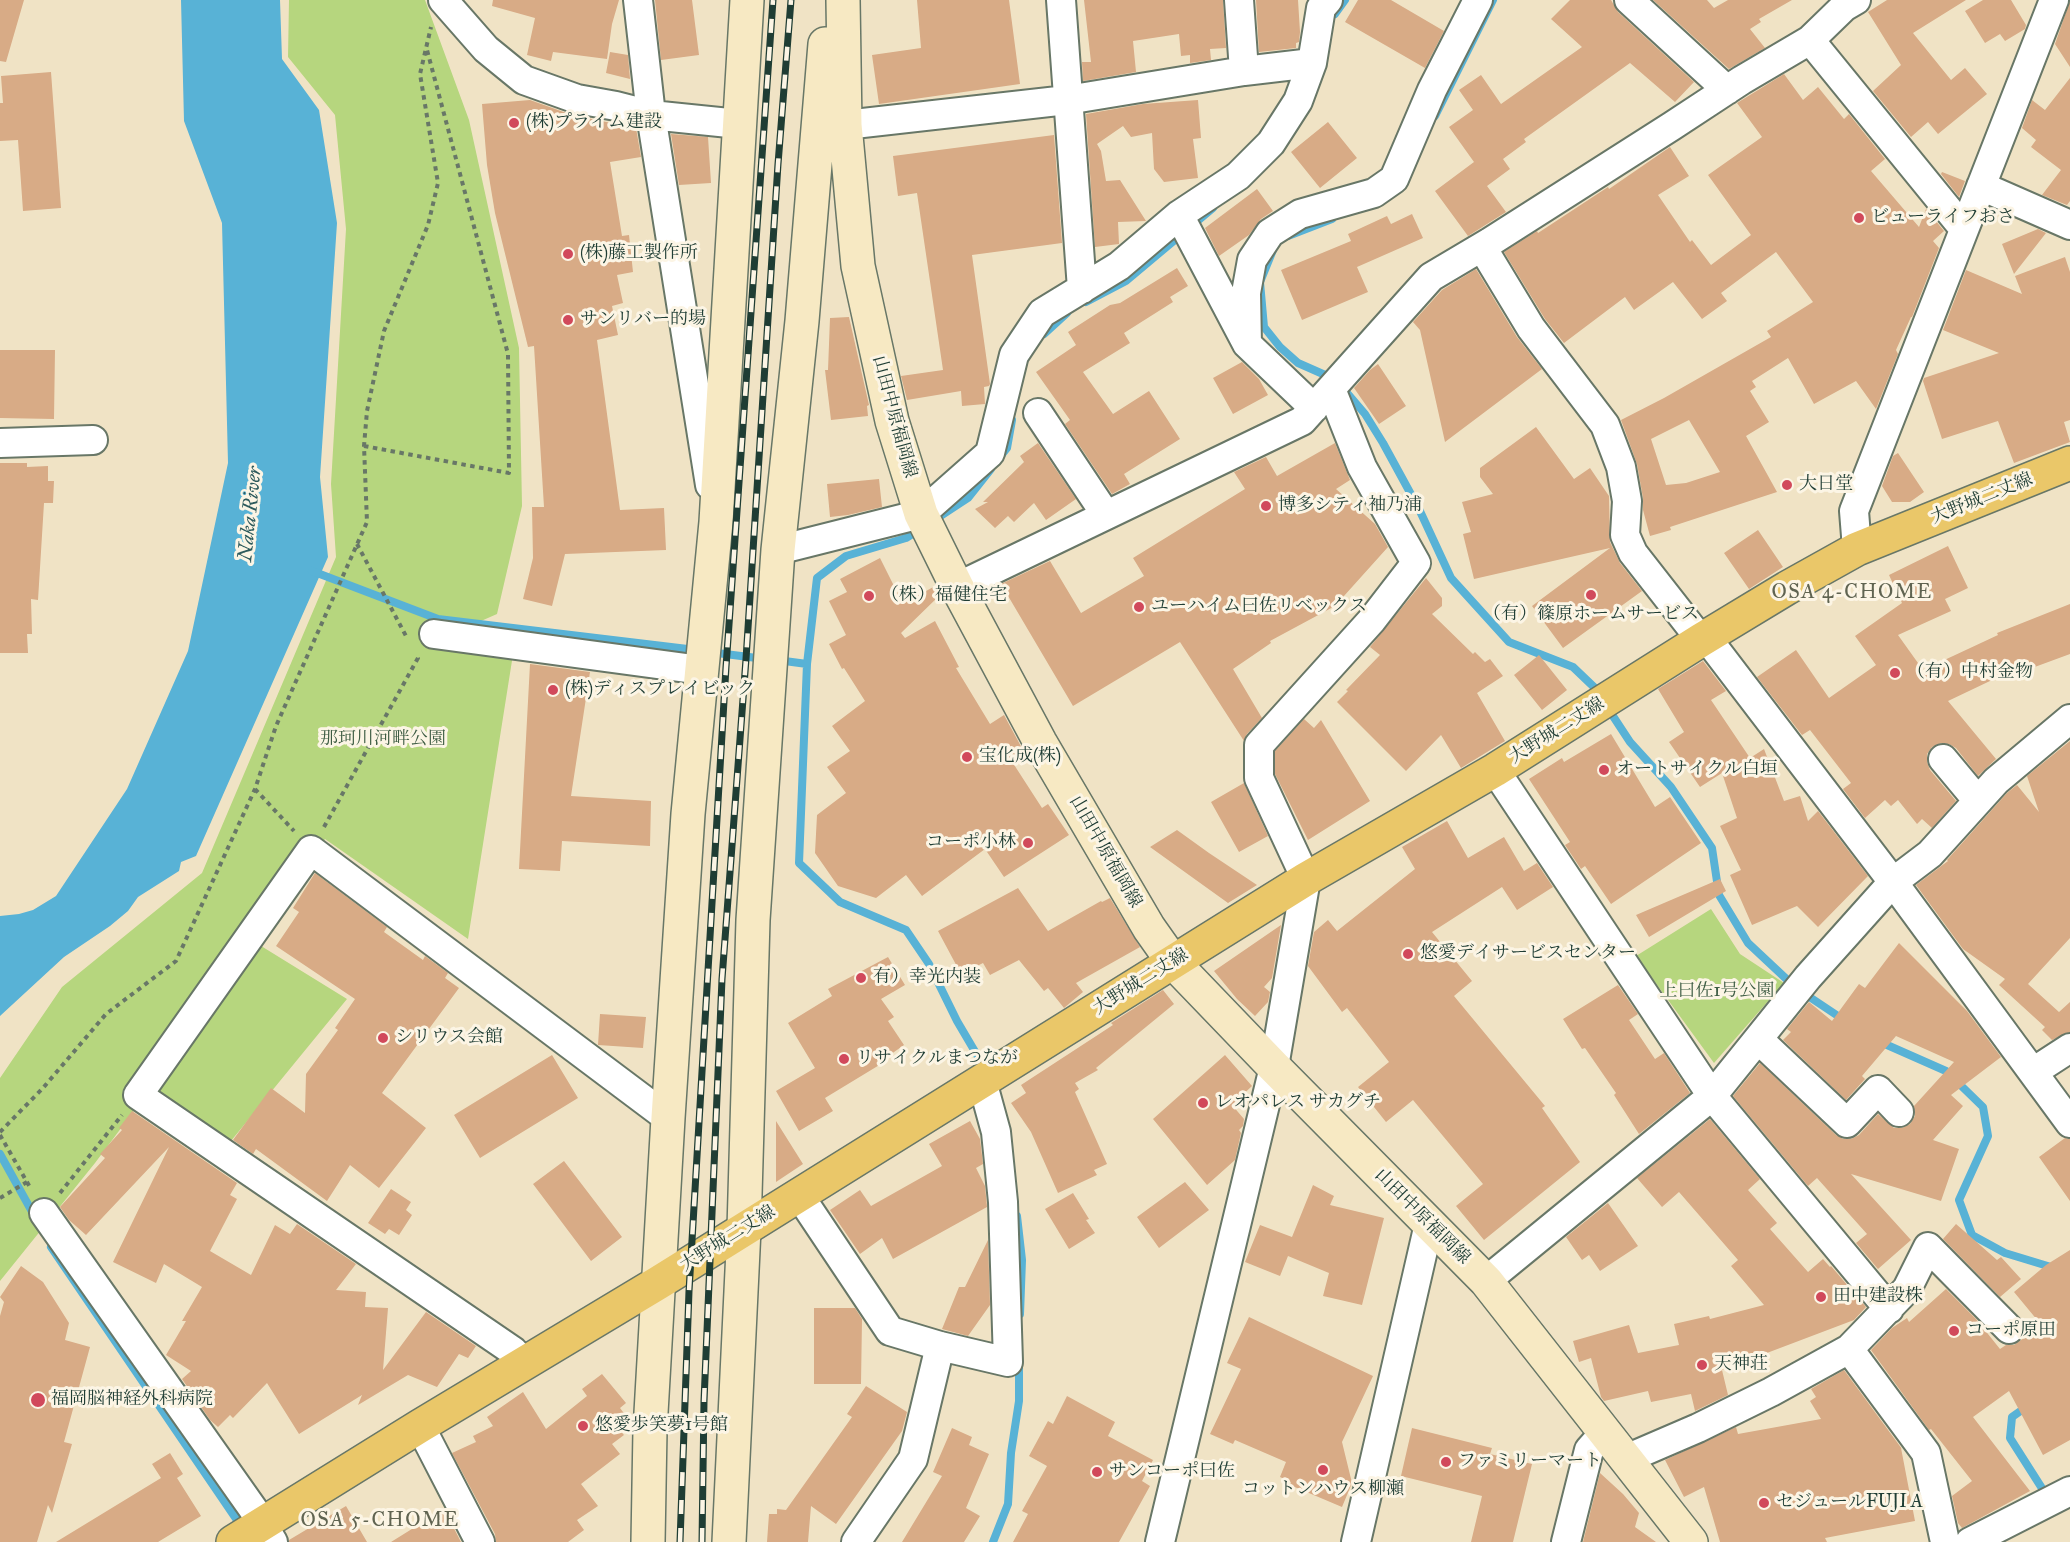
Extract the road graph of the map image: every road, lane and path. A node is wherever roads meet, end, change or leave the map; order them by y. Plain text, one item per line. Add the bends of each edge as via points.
1 (638, 0) edge
2 (747, 0) edge
3 (828, 0) edge
4 (843, 0) edge
5 (1060, 0) edge
6 (1239, 0) edge
7 (1328, 0) edge
8 (1478, 0) edge
9 (1629, 0) edge
10 (1856, 0) edge
11 (2054, 0) edge
12 (445, 3) edge
13 (1810, 40) junction
14 (427, 49) junction
15 (1312, 63) junction
16 (1244, 71) junction
17 (1727, 90) junction
18 (1066, 100) junction
19 (651, 114) junction
20 (738, 124) junction
21 (845, 125) junction
22 (1981, 186) junction
23 (1179, 215) junction
24 (2070, 225) edge
25 (1964, 229) junction
26 (1482, 247) junction
27 (1082, 289) junction
28 (1247, 344) junction
29 (1322, 399) junction
30 (1038, 413) dead end
31 (93, 440) dead end
32 (0, 442) edge
33 (364, 446) junction
34 (2068, 467) edge
35 (921, 514) junction
36 (1106, 515) junction
37 (716, 522) junction
38 (357, 544) junction
39 (1857, 549) junction
40 (778, 550) junction
41 (957, 587) junction
42 (418, 639) junction
43 (1703, 639) junction
44 (701, 670) junction
45 (2070, 719) edge
46 (1943, 759) dead end
47 (1495, 770) junction
48 (255, 789) junction
49 (1978, 801) junction
50 (306, 845) junction
51 (1306, 879) junction
52 (1893, 882) junction
53 (1173, 962) junction
54 (1759, 1040) junction
55 (2070, 1048) edge
56 (1274, 1067) junction
57 (2033, 1072) junction
58 (982, 1081) junction
59 (138, 1095) junction
60 (1712, 1096) junction
61 (1899, 1112) dead end
62 (668, 1118) junction
63 (2070, 1123) edge
64 (0, 1133) edge
65 (27, 1182) junction
66 (799, 1195) junction
67 (0, 1198) edge
68 (44, 1213) junction
69 (1429, 1224) junction
70 (744, 1229) junction
71 (1486, 1281) junction
72 (658, 1283) junction
73 (1889, 1309) junction
74 (2009, 1329) dead end
75 (940, 1346) junction
76 (1849, 1349) junction
77 (525, 1364) junction
78 (420, 1426) junction
79 (1605, 1432) junction
80 (1626, 1459) junction
81 (2070, 1491) edge
82 (267, 1533) edge
83 (1980, 1540) edge
84 (233, 1542) edge
85 (480, 1542) edge
86 (648, 1542) edge
87 (729, 1542) edge
88 (856, 1542) edge
89 (1160, 1542) edge
90 (1356, 1542) edge
91 (1566, 1542) edge
92 (1691, 1542) edge
93 (1945, 1542) edge

1 - 19 street
2 - 20 street
3 - 40 street
4 - 21 street, 山田中原福岡線
5 - 18 street
6 - 16 street
7 - 15 street via 1322,8
8 - 28 street via 1432,90 1394,179 1374,193 1300,214 1270,233 1252,260 1246,293
9 - 17 street
10 - 13 street
11 - 22 street
12 - 14 path via 432,20
12 - 19 street via 486,49 524,80 577,99
13 - 17 street
13 - 25 street
14 - 33 path via 420,74 438,183 428,225 384,331 367,411
14 - 33 path via 508,354 509,472
15 - 16 street
15 - 23 street via 1298,101 1271,143 1238,176
16 - 18 street
17 - 26 street
18 - 21 street
18 - 27 street
19 - 20 street
19 - 37 street
20 - 37 street
21 - 35 street, 山田中原福岡線 via 858,266 892,421
22 - 24 street
22 - 25 street
23 - 27 street via 1119,266
23 - 28 street
25 - 39 street via 1854,511
26 - 29 street via 1431,277
26 - 43 street via 1531,328 1605,426 1621,467 1627,501 1625,535 1633,552
27 - 35 street via 1042,313 1014,355 990,453
28 - 29 street
29 - 36 street via 1302,421
29 - 51 street via 1416,563 1372,620 1259,745 1259,778
30 - 36 street
31 - 32 street
33 - 38 path via 366,522
34 - 39 main road, 大野城二丈線
35 - 40 street
35 - 41 street, 山田中原福岡線
36 - 41 street
37 - 44 street
38 - 42 path
38 - 48 path via 276,726
39 - 43 main road, 大野城二丈線
40 - 70 street via 753,920
41 - 53 street, 山田中原福岡線 via 1040,742
42 - 44 street
42 - 50 path via 418,658
43 - 47 main road, 大野城二丈線
43 - 52 street
44 - 62 street
45 - 49 street
46 - 49 street
47 - 51 main road, 大野城二丈線
47 - 60 street
48 - 50 path
48 - 64 path via 176,961 106,1014
49 - 52 street via 1930,854
50 - 59 street
50 - 62 street
51 - 53 main road, 大野城二丈線
51 - 56 street
52 - 54 street
52 - 57 street
53 - 56 street, 山田中原福岡線
53 - 58 main road, 大野城二丈線
54 - 60 street
54 - 61 street via 1847,1123 1878,1090
55 - 57 street
56 - 69 street, 山田中原福岡線
56 - 89 street
57 - 63 street
58 - 66 main road, 大野城二丈線
58 - 75 street via 999,1155 1008,1362
59 - 68 path
59 - 77 street via 513,1351
60 - 71 street
60 - 73 street
62 - 72 street
64 - 65 path
65 - 67 path
65 - 68 path
66 - 70 main road, 大野城二丈線
66 - 75 street via 890,1331
68 - 82 street
69 - 71 street, 山田中原福岡線
69 - 90 street
70 - 72 main road, 大野城二丈線
70 - 87 street
71 - 79 street, 山田中原福岡線
72 - 77 main road, 大野城二丈線
72 - 86 street
73 - 74 street via 1907,1289 1928,1247
73 - 76 street
75 - 88 street via 913,1459
76 - 80 street via 1698,1428
76 - 93 street via 1926,1453
77 - 78 main road, 大野城二丈線
78 - 82 main road, 大野城二丈線
78 - 85 street
79 - 80 street, 山田中原福岡線
79 - 91 street via 1589,1449
80 - 92 street, 山田中原福岡線
81 - 83 street
82 - 84 main road, 大野城二丈線

